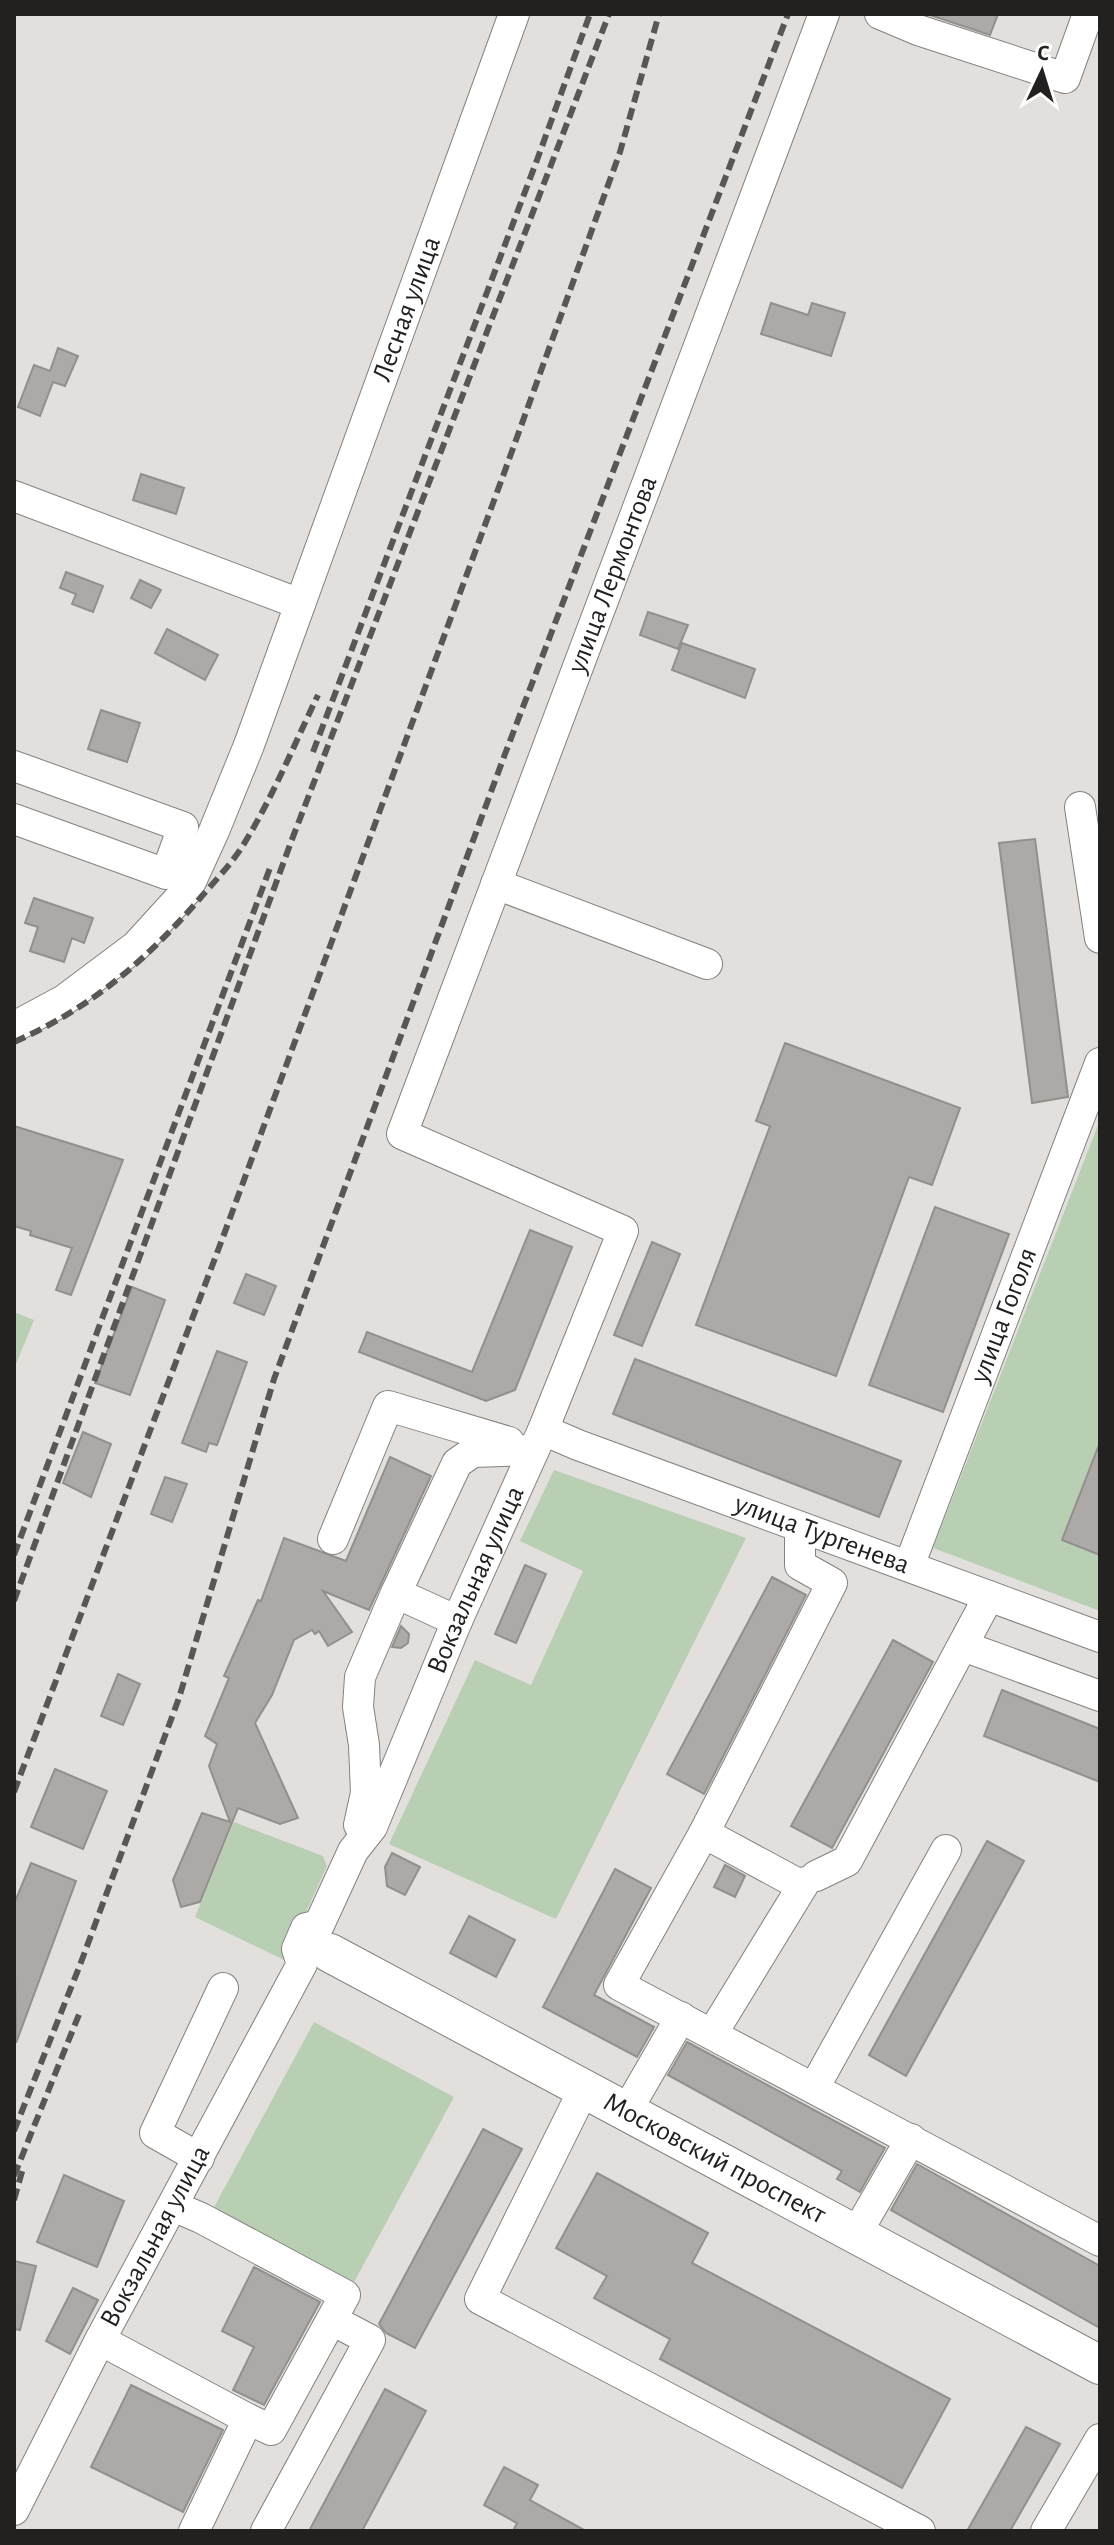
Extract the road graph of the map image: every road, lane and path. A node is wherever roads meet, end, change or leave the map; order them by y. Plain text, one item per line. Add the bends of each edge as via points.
1 (514, 14) edge
2 (824, 14) edge
3 (880, 14) edge
4 (1088, 14) edge
5 (14, 496) edge
6 (300, 604) junction
7 (14, 766) edge
8 (1080, 807) dead end
9 (14, 819) edge
10 (496, 884) junction
11 (1100, 938) edge
12 (707, 964) dead end
13 (14, 1027) edge
14 (1100, 1063) edge
15 (623, 1231) joint
16 (539, 1440) junction
17 (800, 1527) junction
18 (333, 1539) dead end
19 (909, 1566) junction
20 (396, 1593) junction
21 (989, 1596) junction
22 (457, 1621) junction
23 (1100, 1637) edge
24 (963, 1646) junction
25 (1100, 1696) edge
26 (704, 1833) junction
27 (946, 1850) dead end
28 (353, 1851) junction
29 (808, 1881) junction
30 (317, 1947) junction
31 (223, 1988) dead end
32 (681, 2017) junction
33 (712, 2034) junction
34 (814, 2088) junction
35 (584, 2089) junction
36 (626, 2112) junction
37 (911, 2139) junction
38 (199, 2158) junction
39 (173, 2206) junction
40 (856, 2234) junction
41 (1100, 2241) edge
42 (332, 2320) junction
43 (100, 2340) junction
44 (1100, 2365) edge
45 (248, 2419) junction
46 (1100, 2439) edge
47 (14, 2510) edge
48 (194, 2531) edge
49 (266, 2531) edge
50 (920, 2531) edge
51 (1046, 2531) edge

1 - 6 street, Лесная улица
2 - 10 street, улица Лермонтова
3 - 4 street via 1065,78
5 - 6 street
6 - 13 street, Лесная улица via 249,745 187,890 136,946 64,1000
7 - 9 street via 183,827 166,874
8 - 11 street
10 - 12 street
10 - 15 street, улица Лермонтова via 402,1134
14 - 19 street, улица Гоголя
15 - 16 street, Вокзальная улица
16 - 17 street, улица Тургенева
16 - 18 street, улица Тургенева via 388,1406
16 - 20 street via 473,1452 457,1463
16 - 22 street, Вокзальная улица
17 - 19 street, улица Тургенева
17 - 26 street via 800,1565 832,1583
19 - 21 street, улица Тургенева
20 - 22 street
20 - 28 street via 360,1677 366,1793
21 - 23 street, улица Тургенева
21 - 24 street
22 - 28 street, Вокзальная улица via 372,1827
24 - 25 street
24 - 29 street via 847,1861
26 - 29 street
26 - 32 street via 619,1985
27 - 34 street
28 - 30 street, Вокзальная улица
29 - 33 street
30 - 35 main road, Московский проспект
30 - 38 street, Вокзальная улица
31 - 38 street via 155,2133
32 - 33 street
32 - 36 street
33 - 34 street
34 - 37 street
35 - 36 main road, Московский проспект
35 - 50 street via 480,2299
36 - 40 main road, Московский проспект
37 - 40 street
37 - 41 street
38 - 39 street, Вокзальная улица
39 - 42 street via 345,2295
39 - 43 street, Вокзальная улица
40 - 44 main road, Московский проспект
42 - 45 street via 271,2430
42 - 49 street via 370,2340
43 - 45 street
43 - 47 street, Вокзальная улица
45 - 48 street
46 - 51 street

